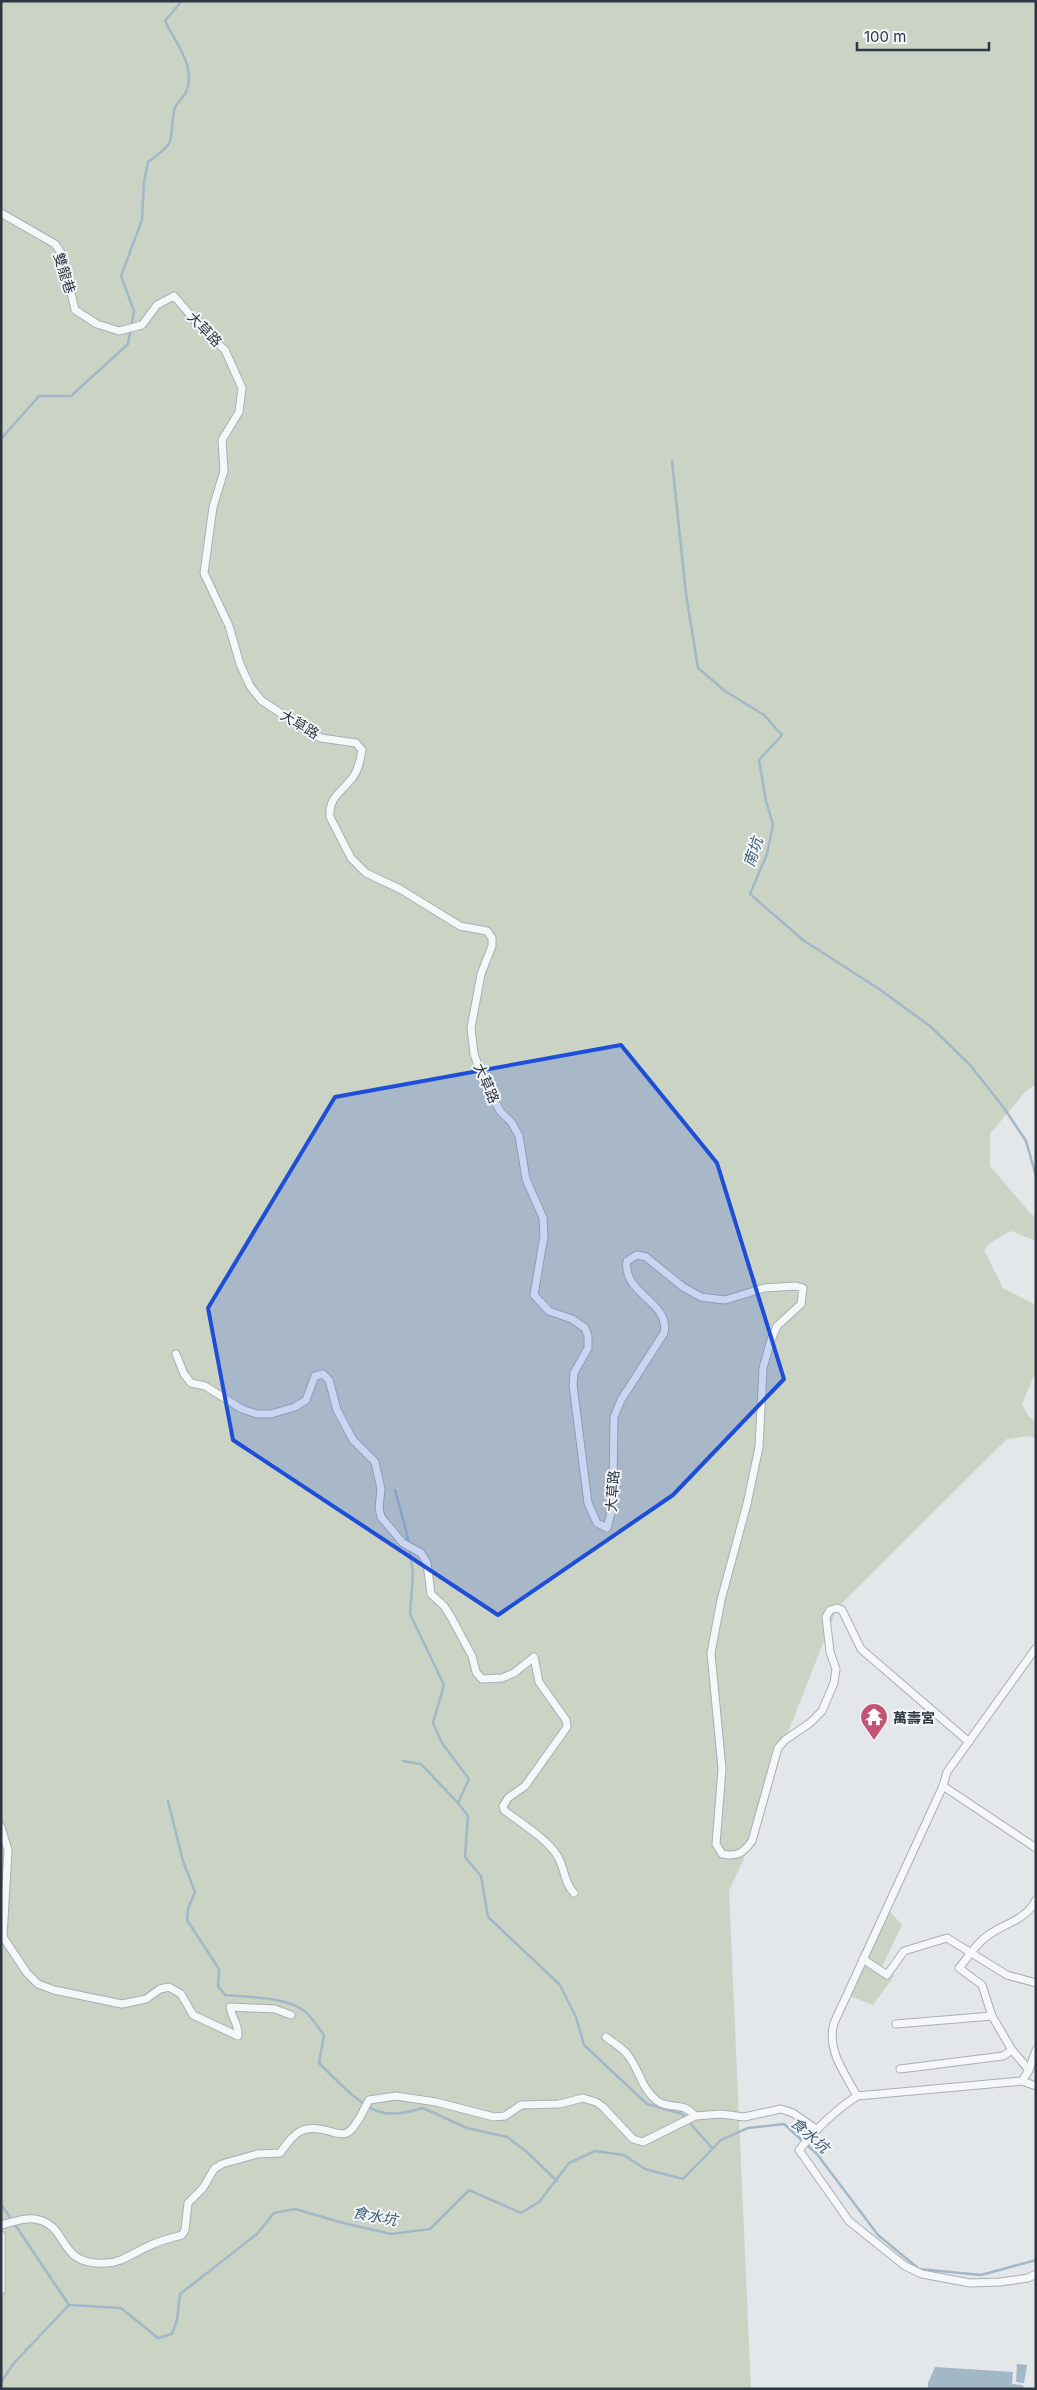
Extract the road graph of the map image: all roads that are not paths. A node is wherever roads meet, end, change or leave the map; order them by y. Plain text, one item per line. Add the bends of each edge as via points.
1 (1, 213) edge
2 (136, 326) joint
3 (176, 1354) dead end
4 (1036, 1648) edge
5 (968, 1742) junction
6 (943, 1786) junction
7 (1, 1827) edge
8 (1036, 1848) edge
9 (574, 1893) dead end
10 (1036, 1900) edge
11 (970, 1954) junction
12 (863, 1959) junction
13 (1036, 1983) edge
14 (291, 2015) dead end
15 (992, 2016) junction
16 (896, 2024) dead end
17 (606, 2037) dead end
18 (1012, 2050) junction
19 (1036, 2050) edge
20 (900, 2070) dead end
21 (1029, 2070) junction
22 (1022, 2081) junction
23 (1036, 2086) edge
24 (857, 2096) junction
25 (695, 2116) junction
26 (816, 2129) junction
27 (3, 2225) edge
28 (1, 2235) edge
29 (1036, 2274) edge
30 (1, 2290) edge

1 - 2 street, 雙龍巷 via 55,244 62,254 75,310 97,324 119,331
2 - 5 street, 大草路 via 142,325 157,304 174,296 225,350 242,388 240,412 222,440 224,471 213,507 204,573 230,626 240,664 250,686 261,700 307,731 321,738 356,743 362,750 354,776 333,798 329,810 351,858 366,873 400,889 460,926 487,931 492,938 481,974 471,1028 474,1054 500,1111 519,1136 526,1178 543,1218 544,1236 534,1295 549,1311 572,1319 585,1328 588,1336 588,1348 574,1373 573,1385 588,1504 596,1524 606,1528 610,1521 614,1417 621,1400 664,1333 666,1324 663,1314 633,1285 625,1271 626,1261 637,1255 646,1257 701,1297 725,1300 764,1288 803,1288 800,1304 774,1333 763,1368 759,1447 711,1653 722,1770 716,1844 722,1854 734,1856 743,1852 752,1841 778,1748 822,1711 834,1683 836,1669 830,1652 826,1617 830,1610 842,1610 861,1649
3 - 9 street via 190,1382 257,1414 271,1414 306,1400 315,1376 323,1374 330,1380 337,1410 353,1440 375,1462 381,1489 381,1516 427,1563 431,1594 451,1617 472,1656 476,1672 482,1678 502,1678 534,1657 539,1682 566,1720 568,1727 525,1786 508,1798 503,1806 552,1848
4 - 5 street
5 - 6 street via 947,1772
6 - 8 street
6 - 12 street
7 - 14 street via 8,1850 3,1937 38,1984 122,2004 146,1999 169,1987 181,1994 193,2015 238,2036 239,2027 230,2007 275,2010
10 - 11 street via 1028,1913 990,1934
11 - 12 street via 947,1938 904,1951 887,1975
11 - 13 street via 1007,1975
11 - 15 street via 959,1968 982,1985
12 - 24 street via 830,2035 832,2050
15 - 16 street
15 - 18 street
17 - 25 street via 627,2054 656,2100 664,2105 683,2106
18 - 20 street via 1003,2056
18 - 21 street
19 - 21 street
21 - 22 street
22 - 23 street
22 - 24 street
24 - 26 street
25 - 26 street via 722,2114 744,2117 781,2108
25 - 27 street via 644,2142 633,2139 596,2102 584,2098 559,2104 521,2105 505,2116 494,2117 436,2102 396,2096 369,2100 349,2132 341,2134 316,2127 305,2129 294,2134 280,2153 256,2154 214,2169 203,2188 188,2202 182,2235 147,2246 117,2262 86,2262 75,2258 61,2236 37,2219 20,2219
26 - 29 street via 799,2150 849,2221 905,2266 922,2274 970,2284 1028,2278
28 - 30 street

